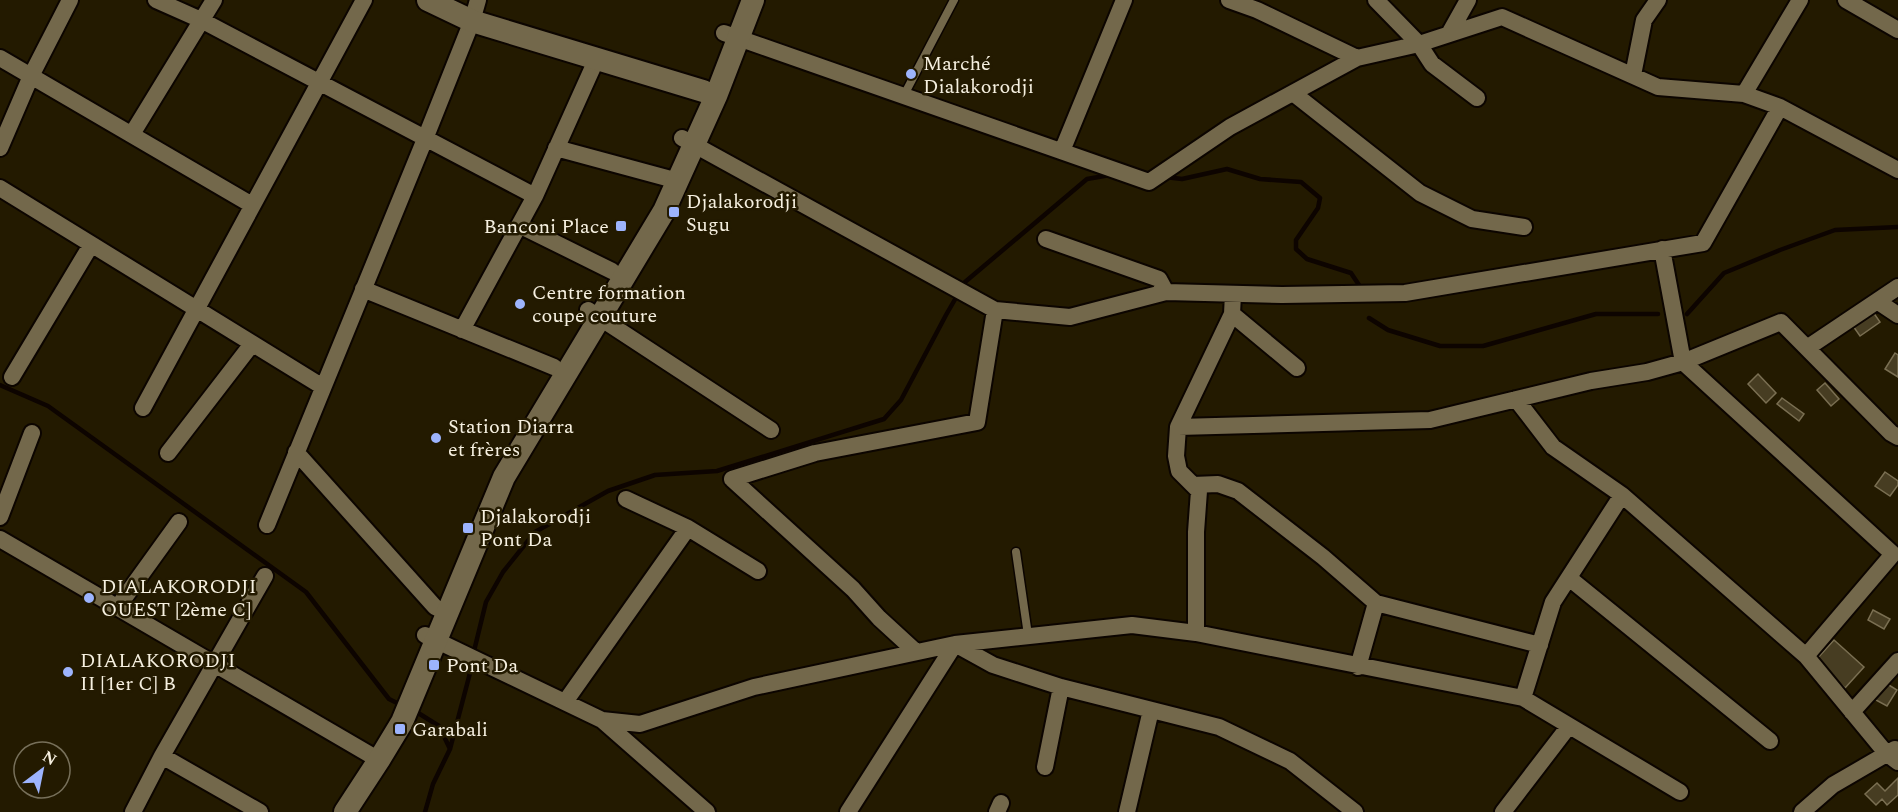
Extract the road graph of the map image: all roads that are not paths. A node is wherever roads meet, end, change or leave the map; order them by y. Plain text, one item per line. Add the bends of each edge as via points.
1 (70, 0) edge
2 (156, 0) edge
3 (214, 0) edge
4 (364, 0) edge
5 (428, 0) edge
6 (738, 0) edge
7 (753, 0) edge
8 (954, 0) edge
9 (1124, 0) edge
10 (1229, 0) edge
11 (1376, 0) edge
12 (1468, 0) edge
13 (1658, 0) edge
14 (1800, 0) edge
15 (1846, 0) edge
16 (475, 11) edge
17 (201, 20) junction
18 (1898, 30) edge
19 (1449, 34) junction
20 (731, 35) junction
21 (1419, 44) junction
22 (0, 58) edge
23 (597, 58) junction
24 (1357, 58) junction
25 (1633, 75) junction
26 (31, 76) junction
27 (319, 82) junction
28 (710, 93) junction
29 (1293, 93) junction
30 (1744, 94) junction
31 (903, 97) junction
32 (1477, 98) dead end
33 (1780, 107) junction
34 (132, 134) junction
35 (425, 139) junction
36 (688, 141) junction
37 (0, 147) edge
38 (556, 148) junction
39 (1062, 151) junction
40 (1898, 170) edge
41 (671, 180) junction
42 (0, 188) edge
43 (535, 196) junction
44 (252, 206) junction
45 (519, 225) junction
46 (1524, 227) dead end
47 (1046, 239) dead end
48 (92, 244) junction
49 (1662, 249) junction
50 (612, 271) junction
51 (1898, 287) edge
52 (363, 289) junction
53 (1166, 292) junction
54 (1233, 294) junction
55 (1877, 301) junction
56 (196, 309) junction
57 (995, 310) junction
58 (594, 314) junction
59 (1232, 314) junction
60 (1898, 315) edge
61 (462, 330) junction
62 (252, 344) junction
63 (1807, 348) junction
64 (1683, 362) junction
65 (554, 367) junction
66 (1297, 368) dead end
67 (12, 378) dead end
68 (324, 387) junction
69 (1516, 399) junction
70 (143, 408) dead end
71 (1178, 427) junction
72 (771, 430) dead end
73 (32, 433) dead end
74 (1898, 437) edge
75 (297, 452) junction
76 (168, 453) dead end
77 (1193, 485) junction
78 (1622, 495) junction
79 (626, 499) dead end
80 (0, 517) edge
81 (179, 522) dead end
82 (267, 525) dead end
83 (688, 528) junction
84 (0, 539) edge
85 (1016, 552) dead end
86 (758, 571) dead end
87 (265, 576) dead end
88 (1569, 578) junction
89 (1376, 603) junction
90 (117, 608) junction
91 (441, 610) junction
92 (1196, 633) junction
93 (1028, 635) junction
94 (430, 638) junction
95 (955, 644) junction
96 (1540, 645) junction
97 (915, 651) junction
98 (1806, 656) junction
99 (1898, 661) edge
100 (214, 664) junction
101 (1358, 667) junction
102 (1061, 687) junction
103 (1523, 698) junction
104 (565, 702) junction
105 (1151, 710) junction
106 (1852, 712) junction
107 (602, 720) junction
108 (1569, 726) junction
109 (1770, 741) dead end
110 (1894, 754) edge
111 (162, 756) junction
112 (375, 757) junction
113 (1045, 767) dead end
114 (1680, 792) dead end
115 (133, 812) edge
116 (260, 812) edge
117 (334, 812) edge
118 (345, 812) edge
119 (707, 812) edge
120 (848, 812) edge
121 (1127, 812) edge
122 (1355, 812) edge
123 (1503, 812) edge
124 (1802, 812) edge

1 - 26 street
2 - 17 street
3 - 17 street
4 - 27 street
5 - 16 main road
6 - 20 main road
7 - 20 main road
8 - 31 lane
9 - 39 street
10 - 24 street
11 - 21 street
12 - 19 street
13 - 25 street via 1644,20
14 - 30 street
15 - 18 street
16 - 23 main road
16 - 35 street
17 - 27 street
17 - 34 street
19 - 21 street
19 - 25 street via 1502,17
20 - 28 main road
20 - 31 street
21 - 24 street
21 - 32 street via 1432,64
22 - 26 street
23 - 28 main road
23 - 38 street
24 - 29 street
25 - 30 street via 1658,87
26 - 34 street
26 - 37 street
27 - 35 street
27 - 44 street
28 - 36 main road
29 - 39 street via 1230,127 1149,182
29 - 46 street via 1420,193 1473,219
30 - 33 street
31 - 39 street
33 - 40 street
33 - 49 street via 1703,243
34 - 44 street
35 - 43 street
35 - 52 street
36 - 41 main road
36 - 57 street
38 - 41 street
38 - 43 street
41 - 50 main road
41 - 58 main road via 664,211
42 - 48 street
43 - 45 street
44 - 56 street
45 - 50 street
45 - 61 street
47 - 53 street via 1158,279
48 - 56 street
48 - 67 street
49 - 54 street via 1405,293
49 - 64 street
50 - 58 main road
51 - 55 street
52 - 61 street
52 - 68 street
53 - 54 street
53 - 57 street via 1070,317
54 - 59 street
55 - 60 street
55 - 63 street
56 - 62 street
56 - 70 street
57 - 97 street via 977,422 815,453 732,479
58 - 65 main road
58 - 72 street
58 - 91 main road via 504,477
59 - 66 street
59 - 71 street
61 - 65 street
62 - 68 street
62 - 76 street
63 - 64 street via 1781,322
63 - 74 street
64 - 69 street
64 - 98 street via 1893,554
65 - 91 main road via 492,471
68 - 75 street
69 - 71 street via 1430,420
69 - 78 street via 1553,447
71 - 77 street via 1179,471
73 - 80 street
75 - 82 street
75 - 91 street
77 - 89 street via 1218,484 1238,491
77 - 92 street via 1199,491
78 - 88 street
78 - 98 street
79 - 83 street
81 - 90 street
83 - 86 street
83 - 104 street
84 - 90 street
85 - 93 lane
87 - 100 street
88 - 96 street via 1553,602
88 - 109 street
89 - 96 street
89 - 101 street
90 - 100 street
91 - 94 main road
92 - 93 street via 1132,625
92 - 101 street
93 - 95 street
94 - 104 street
94 - 112 main road via 398,720
95 - 97 street
95 - 102 street via 993,665
95 - 120 street
96 - 103 street
97 - 107 street via 754,687 640,724
98 - 106 street
99 - 106 street
100 - 111 street
100 - 112 street
101 - 103 street
102 - 105 street
102 - 113 street
103 - 108 street
104 - 107 street
105 - 121 street
105 - 122 street via 1219,727 1290,761
106 - 110 street
107 - 119 street
108 - 114 street
108 - 123 street
110 - 124 street via 1833,785
111 - 115 street
111 - 116 street
112 - 117 main road
112 - 118 main road

